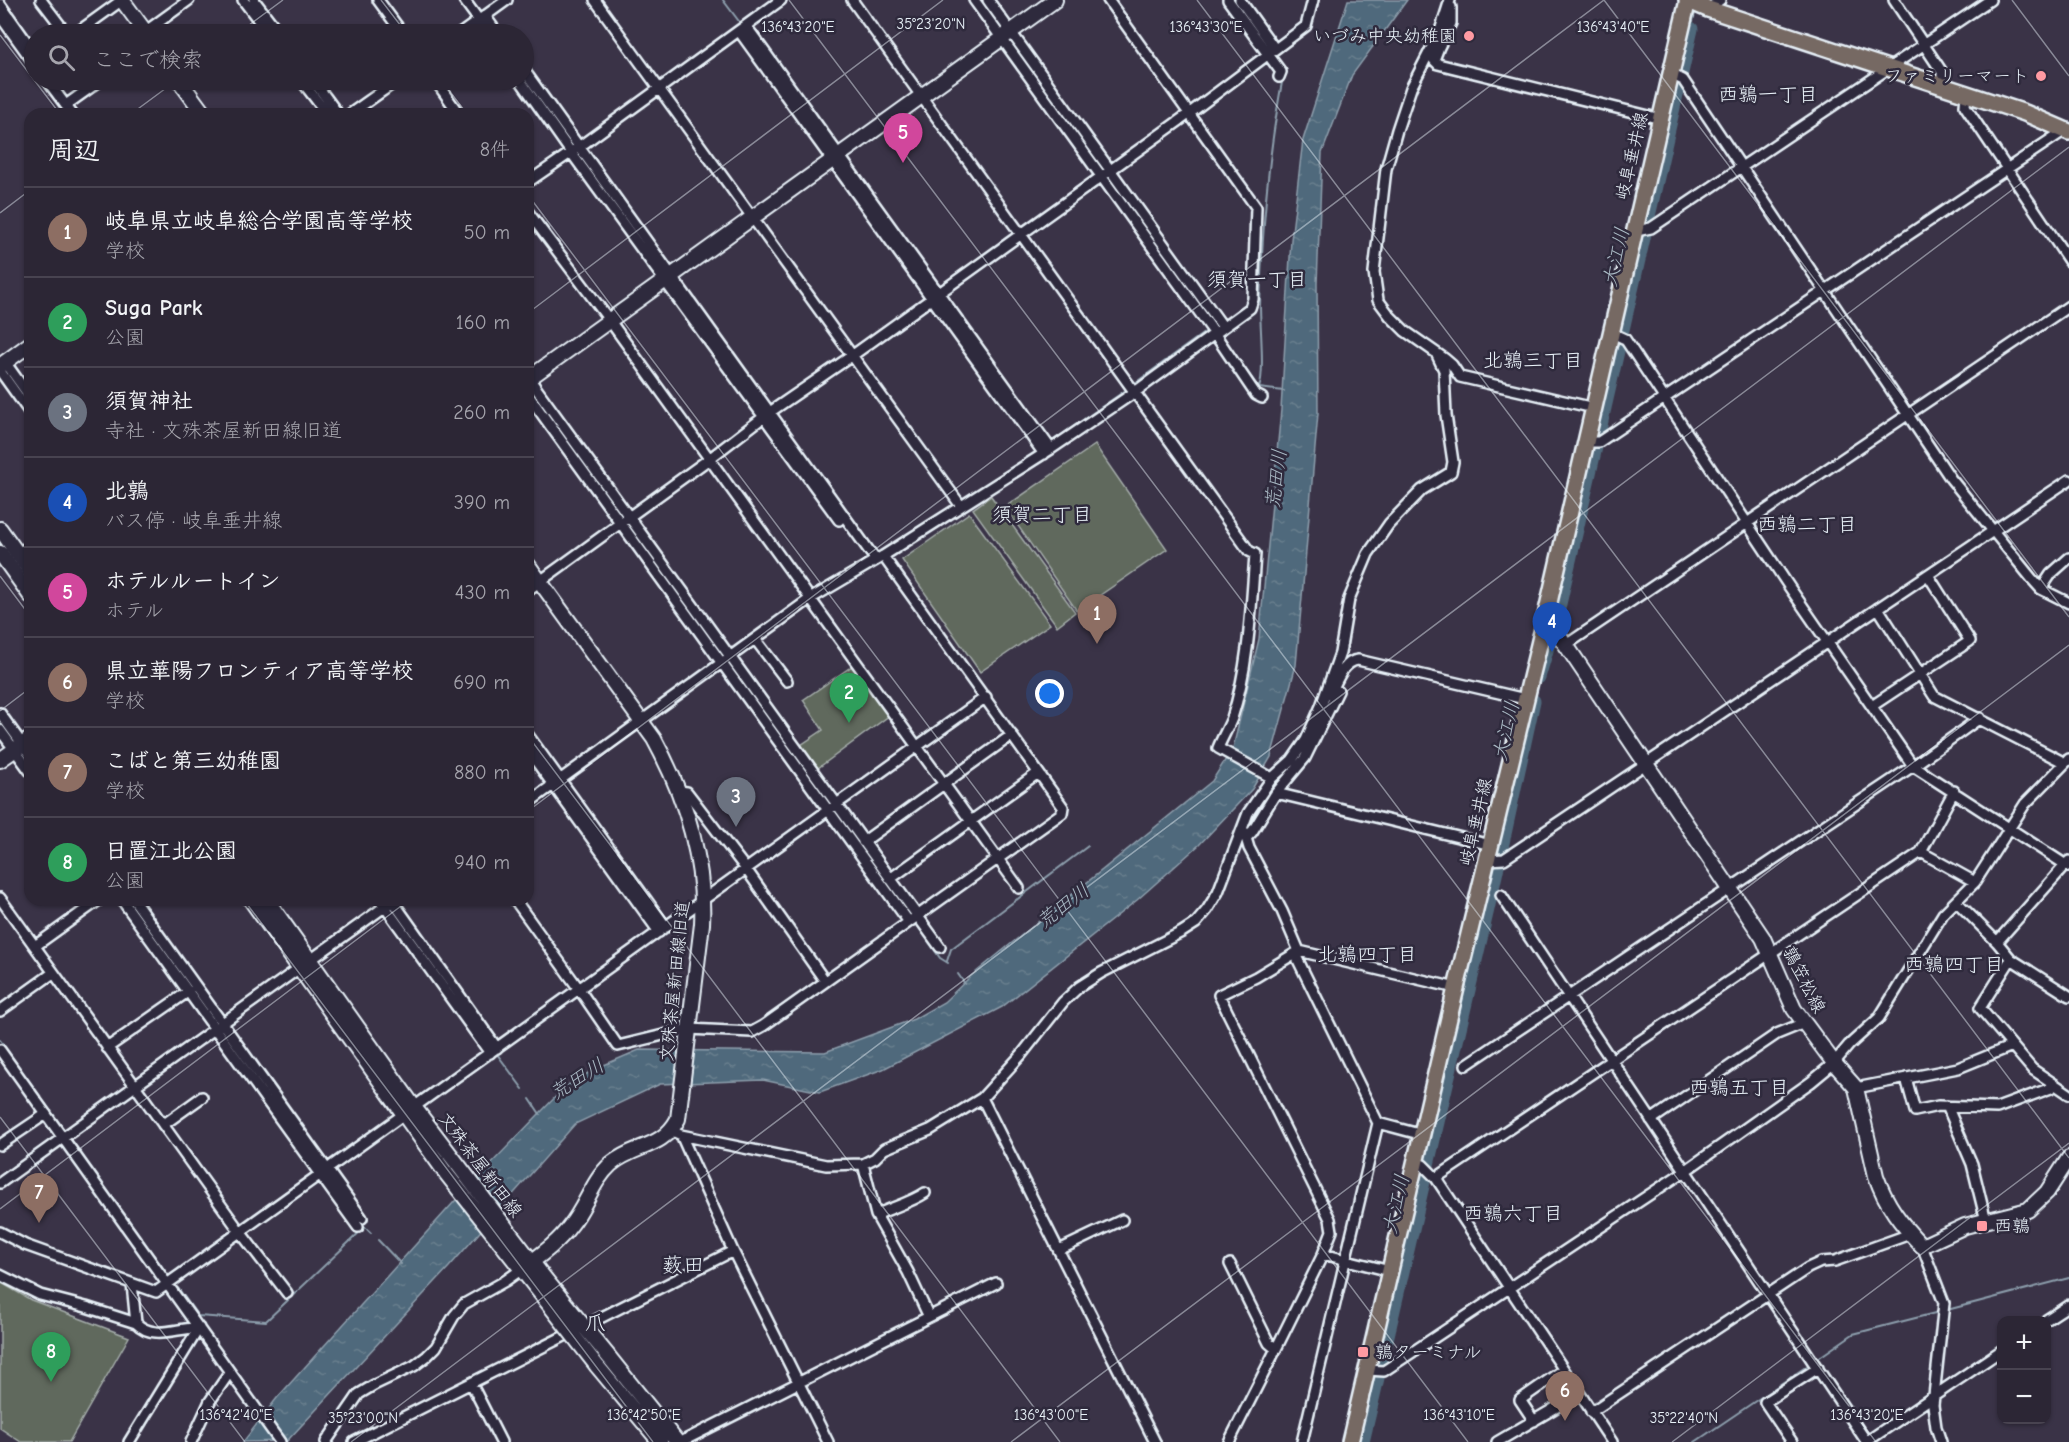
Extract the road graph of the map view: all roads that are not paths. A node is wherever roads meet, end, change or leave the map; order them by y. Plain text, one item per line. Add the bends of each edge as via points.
1 (41, 0) edge
2 (122, 0) edge
3 (189, 0) edge
4 (243, 0) edge
5 (254, 0) edge
6 (378, 0) edge
7 (464, 0) edge
8 (507, 0) edge
9 (595, 0) edge
10 (781, 0) edge
11 (852, 0) edge
12 (974, 0) edge
13 (988, 0) edge
14 (1055, 0) edge
15 (1108, 0) edge
16 (1228, 0) edge
17 (1240, 0) edge
18 (1313, 0) edge
19 (1450, 0) edge
20 (1687, 0) edge
21 (1894, 0) edge
22 (1990, 0) edge
23 (0, 4) edge
24 (1714, 4) edge
25 (0, 16) edge
26 (482, 18) junction
27 (59, 24) edge
28 (89, 24) edge
29 (139, 24) edge
30 (158, 24) edge
31 (261, 24) edge
32 (272, 24) edge
33 (396, 24) edge
34 (474, 24) edge
35 (485, 24) edge
36 (488, 24) edge
37 (742, 28) junction
38 (1006, 35) junction
39 (24, 38) edge
40 (1924, 44) junction
41 (24, 49) edge
42 (1271, 51) junction
43 (1887, 68) junction
44 (1279, 77) dead end
45 (1677, 77) junction
46 (534, 86) edge
47 (1942, 86) junction
48 (657, 88) junction
49 (56, 90) edge
50 (60, 90) edge
51 (87, 90) edge
52 (186, 90) edge
53 (309, 90) edge
54 (320, 90) edge
55 (384, 90) edge
56 (442, 90) edge
57 (528, 90) edge
58 (1966, 94) junction
59 (921, 96) junction
60 (68, 104) junction
61 (70, 108) edge
62 (72, 108) edge
63 (200, 108) edge
64 (322, 108) edge
65 (333, 108) edge
66 (358, 108) edge
67 (455, 108) edge
68 (1190, 113) junction
69 (1661, 119) junction
70 (2068, 130) edge
71 (574, 149) junction
72 (836, 157) junction
73 (1743, 167) junction
74 (2007, 168) junction
75 (1105, 172) junction
76 (534, 178) edge
77 (753, 217) junction
78 (534, 220) edge
79 (1642, 230) junction
80 (1020, 233) junction
81 (2069, 261) edge
82 (668, 278) junction
83 (1823, 290) junction
84 (935, 295) junction
85 (2069, 306) edge
86 (610, 321) junction
87 (1223, 327) junction
88 (1214, 334) junction
89 (1618, 336) junction
90 (24, 349) edge
91 (1436, 353) junction
92 (853, 355) junction
93 (2, 366) edge
94 (534, 374) edge
95 (534, 387) edge
96 (24, 390) edge
97 (1135, 392) junction
98 (1262, 398) dead end
99 (1665, 399) junction
100 (24, 402) edge
101 (534, 402) edge
102 (1594, 408) junction
103 (1908, 414) junction
104 (767, 415) junction
105 (1592, 442) junction
106 (1047, 451) junction
107 (709, 459) junction
108 (2069, 480) edge
109 (961, 506) junction
110 (624, 519) junction
111 (1746, 523) junction
112 (0, 529) edge
113 (1992, 531) junction
114 (24, 548) edge
115 (2069, 558) edge
116 (6, 559) edge
117 (876, 559) junction
118 (24, 568) edge
119 (534, 574) edge
120 (1928, 575) junction
121 (540, 582) junction
122 (24, 586) edge
123 (534, 586) edge
124 (2041, 589) junction
125 (810, 599) junction
126 (2069, 603) edge
127 (1878, 608) junction
128 (1549, 627) junction
129 (755, 639) junction
130 (1827, 642) junction
131 (1566, 645) junction
132 (730, 657) junction
133 (721, 663) junction
134 (1350, 663) junction
135 (1920, 673) junction
136 (787, 681) dead end
137 (986, 697) junction
138 (1526, 699) junction
139 (1321, 705) junction
140 (1872, 706) junction
141 (0, 713) edge
142 (1980, 718) junction
143 (641, 722) junction
144 (0, 730) edge
145 (1012, 735) junction
146 (534, 745) edge
147 (24, 747) edge
148 (916, 747) junction
149 (534, 757) edge
150 (0, 760) edge
151 (2067, 761) edge
152 (1646, 765) junction
153 (1913, 766) junction
154 (1038, 773) junction
155 (1269, 776) junction
156 (557, 782) junction
157 (944, 785) junction
158 (679, 791) junction
159 (1954, 791) junction
160 (1276, 793) junction
161 (534, 799) edge
162 (1258, 799) junction
163 (833, 807) junction
164 (970, 821) junction
165 (2010, 828) junction
166 (1246, 838) junction
167 (863, 842) junction
168 (1921, 852) junction
169 (1491, 855) junction
170 (998, 859) junction
171 (2068, 864) edge
172 (746, 868) junction
173 (890, 879) junction
174 (1975, 882) junction
175 (1019, 888) dead end
176 (1729, 888) junction
177 (1502, 895) dead end
178 (0, 897) edge
179 (703, 900) junction
180 (1956, 901) junction
181 (91, 906) edge
182 (126, 906) edge
183 (138, 906) edge
184 (256, 906) edge
185 (271, 906) edge
186 (382, 906) edge
187 (393, 906) edge
188 (519, 906) edge
189 (917, 916) junction
190 (909, 922) junction
191 (662, 929) junction
192 (1997, 942) junction
193 (35, 946) junction
194 (940, 947) dead end
195 (1297, 953) junction
196 (1770, 955) junction
197 (2011, 959) junction
198 (305, 964) junction
199 (53, 973) junction
200 (825, 981) junction
201 (1456, 988) junction
202 (579, 989) junction
203 (189, 991) junction
204 (1568, 996) junction
205 (2069, 996) edge
206 (0, 1011) edge
207 (1804, 1023) junction
208 (219, 1025) junction
209 (688, 1033) junction
210 (2012, 1046) junction
211 (107, 1048) junction
212 (0, 1050) edge
213 (494, 1050) junction
214 (1612, 1061) junction
215 (1834, 1063) junction
216 (1466, 1065) dead end
217 (1905, 1078) junction
218 (2055, 1085) junction
219 (134, 1086) junction
220 (1856, 1088) junction
221 (2069, 1095) edge
222 (202, 1097) dead end
223 (982, 1098) junction
224 (1947, 1106) junction
225 (409, 1111) junction
226 (46, 1114) junction
227 (1651, 1120) junction
228 (1378, 1123) junction
229 (163, 1125) junction
230 (676, 1133) junction
231 (1423, 1135) junction
232 (62, 1137) junction
233 (0, 1145) edge
234 (863, 1164) junction
235 (2067, 1167) edge
236 (1426, 1169) junction
237 (1684, 1171) junction
238 (324, 1172) junction
239 (0, 1183) edge
240 (925, 1193) dead end
241 (876, 1215) junction
242 (1122, 1220) dead end
243 (1986, 1221) junction
244 (360, 1223) dead end
245 (0, 1232) edge
246 (241, 1233) junction
247 (1910, 1234) junction
248 (1922, 1246) junction
249 (1059, 1250) junction
250 (733, 1251) junction
251 (1323, 1254) junction
252 (1344, 1259) junction
253 (1230, 1264) dead end
254 (526, 1266) junction
255 (1390, 1271) junction
256 (0, 1275) edge
257 (539, 1282) junction
258 (996, 1283) dead end
259 (132, 1284) junction
260 (169, 1284) junction
261 (1508, 1288) junction
262 (287, 1293) dead end
263 (1768, 1294) junction
264 (2069, 1305) edge
265 (929, 1317) junction
266 (2051, 1317) edge
267 (136, 1323) junction
268 (200, 1328) junction
269 (1276, 1349) junction
270 (1997, 1353) edge
271 (1818, 1368) junction
272 (1563, 1370) junction
273 (1370, 1371) junction
274 (232, 1375) junction
275 (798, 1382) junction
276 (471, 1383) junction
277 (1579, 1394) junction
278 (1935, 1396) junction
279 (1592, 1412) junction
280 (1534, 1421) junction
281 (1348, 1441) edge
282 (129, 1442) edge
283 (191, 1442) edge
284 (280, 1442) edge
285 (326, 1442) edge
286 (354, 1442) edge
287 (501, 1442) edge
288 (660, 1442) edge
289 (679, 1442) edge
290 (828, 1442) edge
291 (1155, 1442) edge
292 (1229, 1442) edge
293 (1302, 1442) edge
294 (1497, 1442) edge
295 (1612, 1442) edge
296 (1792, 1442) edge
297 (1866, 1442) edge
298 (1941, 1442) edge

1 - 27 street
2 - 28 street
2 - 29 main road
3 - 30 street
4 - 31 street
5 - 32 street
6 - 33 street
7 - 26 street
8 - 26 street
9 - 48 street
10 - 37 street
11 - 59 street
12 - 38 street
13 - 38 street
14 - 38 main road
15 - 68 street
16 - 42 street
17 - 42 street
18 - 42 street via 1306,26
19 - 69 street via 1451,23 1434,60 1438,64
19 - 91 street via 1396,130 1386,169 1374,272 1378,300 1390,316
20 - 24 main road
20 - 45 main road, 岐阜垂井線
21 - 40 street
22 - 40 street
23 - 39 street
24 - 43 main road
25 - 41 street
26 - 34 street
26 - 35 street
26 - 36 street
37 - 48 street
37 - 72 street
38 - 59 main road
38 - 75 street
40 - 43 street
40 - 47 street via 1942,72
42 - 44 street via 1281,72
42 - 68 street
43 - 47 main road
43 - 73 street
45 - 69 main road, 岐阜垂井線
45 - 73 street
46 - 71 street
47 - 58 main road
48 - 71 street
48 - 77 street
49 - 60 street
50 - 60 street
51 - 60 street
52 - 63 main road
53 - 64 street
54 - 65 street
55 - 66 street
56 - 67 street
57 - 71 street
58 - 70 main road
58 - 74 street via 1965,106
59 - 72 main road
59 - 80 street
60 - 61 street
60 - 62 street
68 - 75 street
68 - 87 street via 1257,207 1250,308
69 - 79 main road, 岐阜垂井線
70 - 74 street
71 - 76 street
71 - 82 street
72 - 77 main road
72 - 84 street
73 - 79 street
73 - 83 street
74 - 81 street
74 - 83 street
75 - 80 street
75 - 87 street
75 - 88 street
77 - 82 main road
77 - 92 street
78 - 86 street
79 - 89 main road, 岐阜垂井線
80 - 84 street
80 - 97 street
82 - 86 main road
82 - 104 street
83 - 99 street
83 - 103 street
84 - 92 street
84 - 106 street
85 - 103 street
86 - 94 main road
86 - 107 street
87 - 88 street
88 - 97 street
88 - 98 street
89 - 99 street
89 - 102 main road, 岐阜垂井線
90 - 93 main road
91 - 102 street via 1464,379
91 - 139 street via 1444,370 1451,472 1422,490 1389,524 1368,554 1349,599 1340,653
92 - 104 street
92 - 109 street
93 - 96 street
93 - 100 street
95 - 110 street
97 - 106 street
97 - 155 street via 1249,551 1255,554 1244,667 1232,719 1218,748
99 - 105 street
99 - 111 street
101 - 110 street
102 - 105 main road, 岐阜垂井線
103 - 111 street
103 - 113 street
104 - 107 street
104 - 117 street
105 - 128 main road, 岐阜垂井線
106 - 109 street
107 - 110 street
107 - 125 street
108 - 113 street
109 - 117 street
110 - 121 street
110 - 132 street
110 - 133 street
111 - 130 street
111 - 131 street
112 - 116 main road
113 - 120 street
113 - 124 street
114 - 116 street
115 - 124 street
116 - 118 main road
116 - 122 main road
117 - 125 street
117 - 137 street
119 - 121 main road, 文殊茶屋新田線旧道
120 - 127 street
120 - 135 street via 1970,641
121 - 123 street
121 - 143 main road, 文殊茶屋新田線旧道
124 - 126 street
125 - 129 street
125 - 148 street
127 - 130 street
127 - 135 street
128 - 131 main road, 鶉笠松線
128 - 138 main road, 岐阜垂井線
129 - 132 street
129 - 136 street
130 - 140 street
130 - 152 street
131 - 152 main road, 鶉笠松線
132 - 133 street
132 - 163 street
133 - 143 street
133 - 163 street
134 - 138 street via 1358,660
134 - 139 street
134 - 160 street via 1316,739
135 - 140 street
135 - 142 street via 1934,696
137 - 145 street
137 - 148 street
138 - 169 main road, 岐阜垂井線
139 - 155 street via 1306,740 1292,760
140 - 153 street
141 - 147 street
142 - 151 street
142 - 153 street
143 - 156 street
143 - 158 main road, 文殊茶屋新田線旧道 via 669,766
144 - 147 street
145 - 154 street
145 - 157 street
146 - 156 street
147 - 150 main road
148 - 157 street
148 - 163 street
149 - 156 street
151 - 165 street via 2025,804
152 - 169 street via 1504,859
152 - 176 main road, 鶉笠松線
153 - 159 street
153 - 176 street
154 - 164 street
154 - 170 street via 1063,807 1062,813
155 - 162 street
156 - 161 street
156 - 191 street
157 - 164 street
157 - 167 street
158 - 172 street via 687,792
158 - 179 main road, 文殊茶屋新田線旧道 via 698,859
159 - 165 street
159 - 168 street
160 - 166 street
160 - 169 street
162 - 166 street
162 - 223 street via 1248,813 1218,892 1196,923 1079,987
163 - 167 street
163 - 172 street
163 - 190 street
164 - 170 street
164 - 173 street
165 - 171 street
165 - 174 street
166 - 195 street via 1282,911
167 - 173 street
168 - 174 street
168 - 196 street
169 - 201 main road, 岐阜垂井線
170 - 175 street
170 - 189 street
171 - 192 street
172 - 179 street
172 - 200 street
173 - 189 street
174 - 180 street
176 - 196 main road, 鶉笠松線
176 - 204 street
177 - 204 street
178 - 193 street
179 - 191 street
179 - 209 main road, 文殊茶屋新田線旧道
180 - 192 street
180 - 215 street via 1943,914 1879,1018
181 - 193 street
182 - 203 street
183 - 208 street
184 - 198 main road, 文殊茶屋新田線
185 - 198 main road, 文殊茶屋新田線
186 - 198 street
187 - 213 street
188 - 202 street
189 - 190 street
189 - 194 street
190 - 200 street
191 - 202 street
192 - 197 street
193 - 199 street
195 - 201 street
195 - 228 street
195 - 251 street via 1219,995 1330,1219 1332,1231
196 - 207 main road, 鶉笠松線
196 - 214 street
197 - 205 street
197 - 210 street via 1980,1008
198 - 208 street
198 - 225 main road, 文殊茶屋新田線
199 - 206 street
199 - 211 street
200 - 209 street via 752,1032
201 - 231 main road, 岐阜垂井線
202 - 209 street via 618,1046
202 - 213 street
203 - 208 street
203 - 211 street
204 - 214 street
204 - 216 street
207 - 215 main road, 鶉笠松線
207 - 227 street via 1777,1034
208 - 219 street
208 - 238 street
209 - 230 main road, 文殊茶屋新田線旧道
210 - 217 street via 1958,1068
210 - 218 street via 2032,1070
211 - 219 street
212 - 226 street
213 - 225 street
214 - 227 street
214 - 236 street
215 - 220 main road, 鶉笠松線
215 - 237 street
217 - 220 street
217 - 224 street via 1915,1111
218 - 221 street
218 - 224 street via 1997,1108
219 - 229 street
219 - 232 street
220 - 247 main road, 鶉笠松線 via 1881,1190
222 - 229 street
223 - 234 street
223 - 249 street
224 - 243 street via 1972,1164
225 - 238 street
225 - 254 main road, 文殊茶屋新田線
226 - 232 street
226 - 233 street
227 - 237 street
228 - 231 street
228 - 252 street
229 - 246 street
230 - 234 street via 826,1165
230 - 250 street
230 - 254 main road via 625,1154 609,1166 572,1225
231 - 236 main road, 岐阜垂井線
232 - 239 street
232 - 260 street
234 - 241 street
235 - 243 main road via 2028,1210
236 - 255 main road, 岐阜垂井線
236 - 261 street
237 - 261 street
237 - 263 street
238 - 244 street
238 - 246 street
240 - 241 street
241 - 265 street
242 - 249 street
243 - 248 main road
245 - 259 street
246 - 260 street
246 - 262 street
247 - 248 main road, 鶉笠松線
247 - 263 street via 1835,1261 1821,1262
248 - 278 street via 1944,1309
249 - 291 street
250 - 275 street
250 - 276 street
251 - 252 street
251 - 269 street
252 - 255 street
252 - 293 street
253 - 269 street via 1269,1343
254 - 257 main road, 文殊茶屋新田線
254 - 285 street via 464,1304 435,1347 414,1366 359,1394
255 - 273 main road, 岐阜垂井線
256 - 267 street via 40,1295
257 - 288 main road, 文殊茶屋新田線, bridge via 597,1366
257 - 289 main road, 文殊茶屋新田線, bridge via 609,1357
258 - 265 street
259 - 260 street via 156,1292
259 - 267 street
260 - 268 street
261 - 272 street
261 - 273 street via 1384,1371
263 - 271 street
263 - 279 street
264 - 266 street
265 - 275 street
267 - 268 street via 144,1331 160,1333
268 - 274 street
268 - 282 street
269 - 292 street
270 - 278 street
271 - 296 street via 1765,1402
271 - 297 street
272 - 277 street
272 - 280 street via 1520,1400
273 - 281 main road, 岐阜垂井線
274 - 283 street via 210,1401
274 - 284 street
275 - 289 street
275 - 290 street
276 - 286 street
276 - 287 street
277 - 279 street
277 - 280 street
278 - 297 street
278 - 298 street via 1933,1405
279 - 295 street
280 - 294 street

